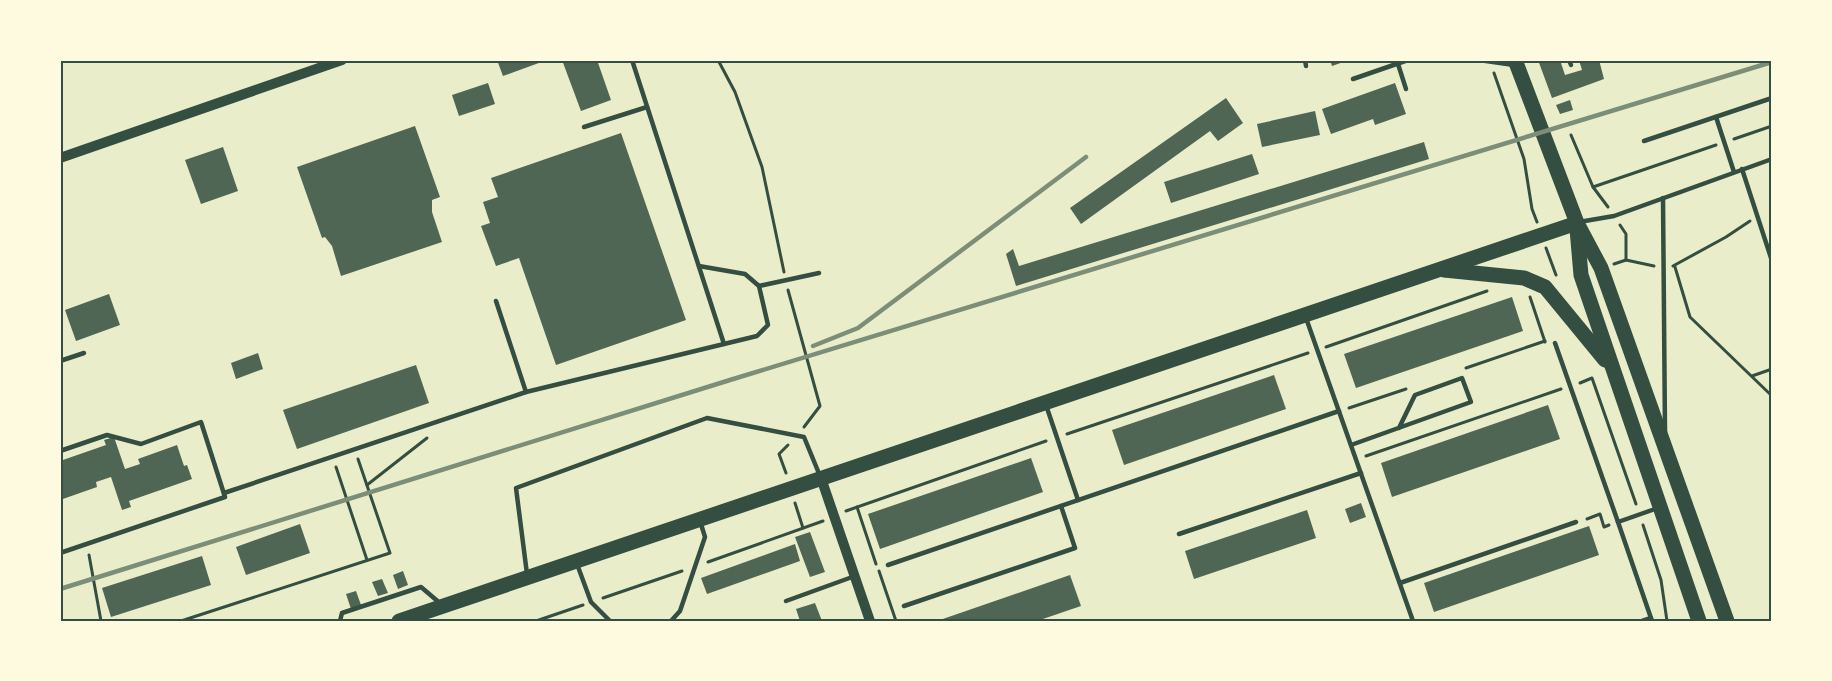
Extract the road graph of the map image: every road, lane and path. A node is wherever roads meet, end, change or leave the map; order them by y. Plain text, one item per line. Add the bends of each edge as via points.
1 (342, 60) edge
2 (632, 60) edge
3 (718, 60) edge
4 (1408, 60) edge
5 (1479, 60) edge
6 (1490, 62) junction
7 (1516, 63) edge
8 (1398, 64) junction
9 (1353, 79) dead end
10 (1406, 89) dead end
11 (1772, 98) edge
12 (647, 107) junction
13 (1716, 117) junction
14 (1772, 126) edge
15 (585, 127) dead end
16 (1570, 135) dead end
17 (1644, 141) dead end
18 (1725, 142) junction
19 (60, 158) edge
20 (1772, 159) edge
21 (1742, 169) junction
22 (1734, 171) junction
23 (1593, 187) junction
24 (1663, 198) junction
25 (1614, 216) junction
26 (1757, 216) junction
27 (1576, 223) junction
28 (1542, 234) junction
29 (1626, 260) dead end
30 (1772, 261) edge
31 (1675, 265) junction
32 (699, 266) junction
33 (1663, 267) junction
34 (1438, 269) junction
35 (819, 273) dead end
36 (786, 279) junction
37 (1559, 282) dead end
38 (759, 286) junction
39 (1493, 289) dead end
40 (1529, 293) dead end
41 (496, 302) dead end
42 (1305, 314) junction
43 (1555, 343) dead end
44 (724, 344) junction
45 (1317, 350) junction
46 (1548, 351) dead end
47 (84, 353) dead end
48 (60, 361) edge
49 (1772, 369) edge
50 (1614, 372) junction
51 (1752, 376) junction
52 (1558, 379) dead end
53 (1569, 386) junction
54 (1561, 389) junction
55 (526, 392) junction
56 (1772, 396) edge
57 (1045, 402) junction
58 (1339, 411) junction
59 (434, 423) junction
60 (1399, 428) junction
61 (796, 436) junction
62 (1057, 438) junction
63 (1351, 445) junction
64 (1666, 447) junction
65 (355, 449) junction
66 (60, 451) edge
67 (332, 457) junction
68 (1356, 459) junction
69 (1361, 473) junction
70 (821, 478) junction
71 (367, 485) junction
72 (224, 493) junction
73 (1078, 500) junction
74 (1061, 506) junction
75 (1661, 507) junction
76 (1640, 515) junction
77 (834, 517) junction
78 (699, 519) junction
79 (1576, 522) joint
80 (1618, 522) junction
81 (1179, 534) dead end
82 (87, 544) junction
83 (60, 553) edge
84 (367, 560) junction
85 (576, 561) junction
86 (888, 565) dead end
87 (855, 576) junction
88 (527, 578) junction
89 (1400, 583) junction
90 (786, 601) dead end
91 (443, 606) junction
92 (904, 606) dead end
93 (409, 619) edge
94 (1651, 619) edge
95 (101, 621) edge
96 (181, 621) edge
97 (340, 621) edge
98 (610, 621) edge
99 (671, 621) edge
100 (870, 621) edge
101 (1413, 621) edge
102 (1642, 621) edge
103 (1667, 621) edge
104 (1700, 621) edge
105 (1727, 621) edge

1 - 19 street
2 - 12 lane
3 - 36 path via 735,92 762,167
4 - 8 lane
5 - 6 lane
6 - 7 lane
6 - 28 path via 1524,159 1532,209
7 - 27 main road
8 - 9 lane
8 - 10 lane
11 - 13 lane
12 - 15 lane
12 - 32 lane
13 - 17 lane
13 - 18 lane
14 - 18 path
16 - 23 path
18 - 22 lane
18 - 23 path
20 - 21 lane
21 - 22 lane
21 - 26 lane
22 - 24 lane
23 - 25 path
24 - 25 lane
24 - 33 lane
25 - 27 lane
25 - 29 path via 1626,234
26 - 30 lane
26 - 31 path
27 - 28 main road
27 - 50 main road via 1581,275
27 - 64 main road via 1600,268
28 - 34 main road
28 - 37 path
31 - 33 path
31 - 51 path via 1690,316
32 - 38 lane via 745,274
32 - 44 lane
33 - 64 lane
34 - 42 main road
34 - 50 main road via 1524,278 1545,287
35 - 36 lane
36 - 38 lane
36 - 61 path via 820,406
38 - 44 lane via 768,325 757,336
39 - 45 path
40 - 46 path
41 - 55 lane
42 - 45 lane
42 - 57 main road
43 - 53 lane
44 - 55 lane
45 - 58 lane
45 - 62 path
47 - 48 lane
49 - 51 path
50 - 75 main road
51 - 56 path
52 - 54 path
53 - 54 path
53 - 76 path via 1592,378
53 - 80 lane
54 - 68 path
55 - 59 lane
57 - 62 lane
57 - 70 main road
58 - 63 lane
58 - 73 lane
59 - 65 lane
59 - 71 path via 436,430
60 - 60 lane via 1471,402 1462,378 1415,395
60 - 63 lane
61 - 70 lane via 804,437
61 - 88 lane via 707,418 516,488
62 - 73 lane
62 - 77 path
63 - 68 lane
64 - 105 main road
65 - 67 lane
65 - 71 path
66 - 72 lane via 107,435 141,444 201,422
67 - 72 lane
67 - 84 path
68 - 69 lane
69 - 81 lane
69 - 89 lane
70 - 77 street
70 - 78 main road
71 - 84 path via 390,553
72 - 82 lane via 225,497
73 - 74 lane
74 - 86 lane
74 - 92 lane via 1075,548
75 - 76 lane
75 - 104 main road
76 - 80 lane
76 - 103 path via 1661,580
77 - 87 street
78 - 85 main road
78 - 99 lane via 705,537 680,611
79 - 80 path via 1600,514 1604,527
79 - 89 lane
80 - 94 lane
82 - 83 lane
82 - 95 path
84 - 96 path
85 - 88 main road
85 - 98 lane via 591,602
87 - 90 lane
87 - 100 street
88 - 91 main road
89 - 101 lane
91 - 93 main road
91 - 97 lane via 421,587 342,613
94 - 102 lane

